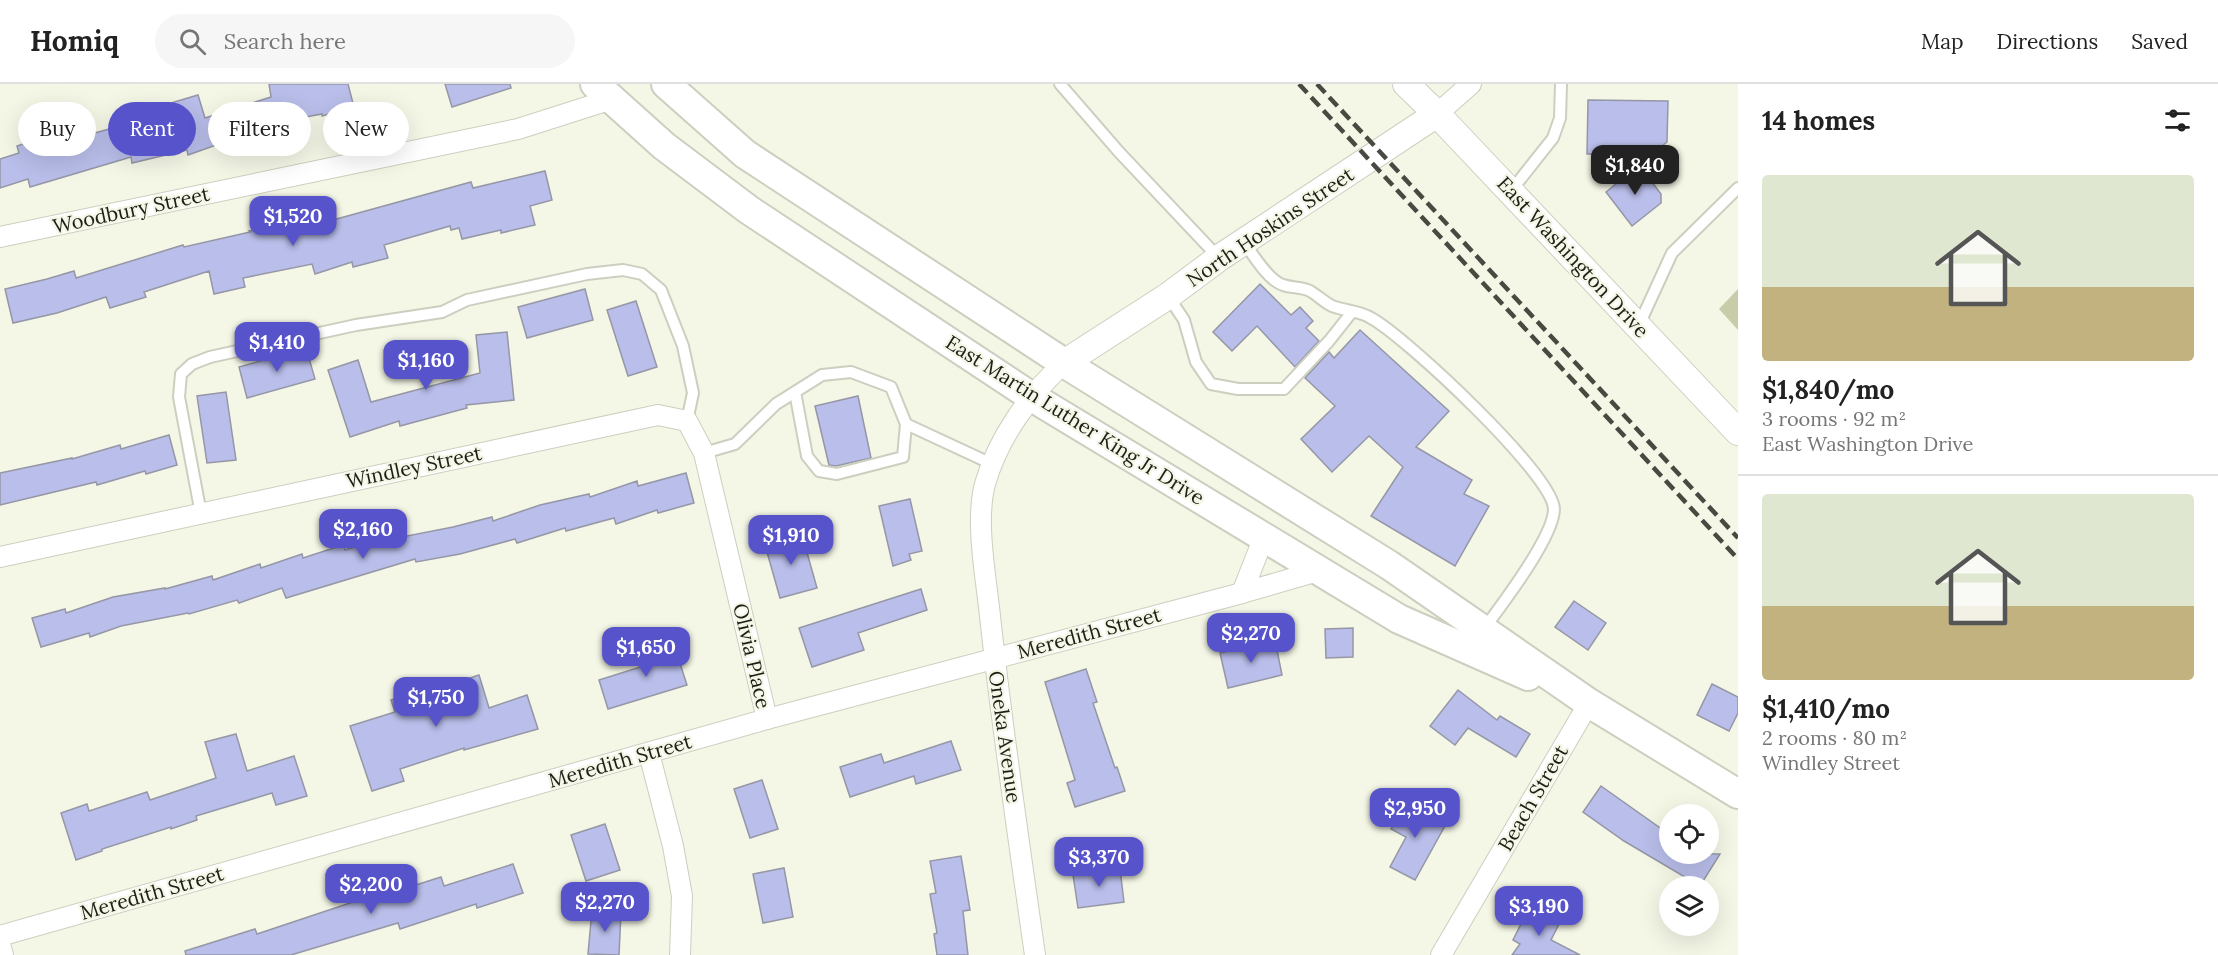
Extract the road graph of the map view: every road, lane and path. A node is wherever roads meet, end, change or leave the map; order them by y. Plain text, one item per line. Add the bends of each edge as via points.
1 (666, 84) edge
2 (1060, 84) edge
3 (1406, 84) edge
4 (1471, 84) edge
5 (1561, 84) edge
6 (604, 92) edge
7 (1437, 114) junction
8 (1738, 188) edge
9 (1510, 191) junction
10 (0, 237) edge
11 (1244, 242) junction
12 (1219, 258) junction
13 (1168, 296) junction
14 (1352, 312) junction
15 (1638, 327) junction
16 (1064, 363) junction
17 (795, 392) junction
18 (1032, 397) junction
19 (687, 421) junction
20 (906, 424) junction
21 (1738, 432) edge
22 (704, 453) junction
23 (992, 464) junction
24 (201, 514) junction
25 (1264, 537) junction
26 (0, 557) edge
27 (1318, 571) junction
28 (1242, 593) junction
29 (1483, 630) junction
30 (994, 658) junction
31 (1589, 703) junction
32 (766, 719) junction
33 (649, 753) junction
34 (1738, 794) edge
35 (0, 936) edge
36 (0, 945) edge
37 (3, 955) edge
38 (680, 955) edge
39 (1035, 955) edge
40 (1442, 955) edge

1 - 16 main road, East Martin Luther King Jr Drive via 745,153
2 - 12 lane
3 - 7 street, East Washington Drive
4 - 7 street, North Hoskins Street
5 - 9 lane via 1560,118 1552,138
6 - 10 street, Woodbury Street via 518,129
6 - 18 main road, East Martin Luther King Jr Drive via 664,146 749,210
7 - 9 street, East Washington Drive
7 - 11 street, North Hoskins Street
8 - 15 lane via 1672,253
9 - 15 street, East Washington Drive
11 - 12 street, North Hoskins Street
11 - 14 lane via 1280,285 1307,290 1332,306
12 - 13 street, North Hoskins Street
13 - 14 lane via 1184,320 1196,362 1211,384 1238,389 1284,389
13 - 16 street, North Hoskins Street
14 - 29 lane via 1370,316 1396,334 1471,402 1547,489 1554,507 1551,525 1514,589
15 - 21 street, East Washington Drive
16 - 18 street, Oneka Avenue
16 - 29 main road, East Martin Luther King Jr Drive via 1389,565
17 - 20 lane via 822,375 852,372 891,387
17 - 20 lane via 807,456 819,471 837,474 903,457
17 - 22 lane via 776,404 735,444
18 - 23 street, Oneka Avenue
18 - 25 main road, East Martin Luther King Jr Drive
19 - 22 street, Olivia Place
19 - 24 street, Windley Street via 658,415
19 - 24 lane via 693,393 683,346 661,290 642,274 623,270 587,274 467,300 441,312 356,325 192,364 181,374 179,397
20 - 23 lane
22 - 32 street, Olivia Place
23 - 30 street, Oneka Avenue via 984,486 982,542
24 - 26 street, Windley Street
25 - 27 main road, East Martin Luther King Jr Drive
25 - 28 street
27 - 28 street, Meredith Street
27 - 31 main road, East Martin Luther King Jr Drive via 1399,619
28 - 30 street, Meredith Street
29 - 31 main road, East Martin Luther King Jr Drive
30 - 32 street, Meredith Street
30 - 39 street, Oneka Avenue
31 - 34 main road, East Martin Luther King Jr Drive
31 - 40 street, Beach Street
32 - 33 street, Meredith Street
33 - 35 street, Meredith Street
33 - 38 street via 682,896
36 - 37 street

